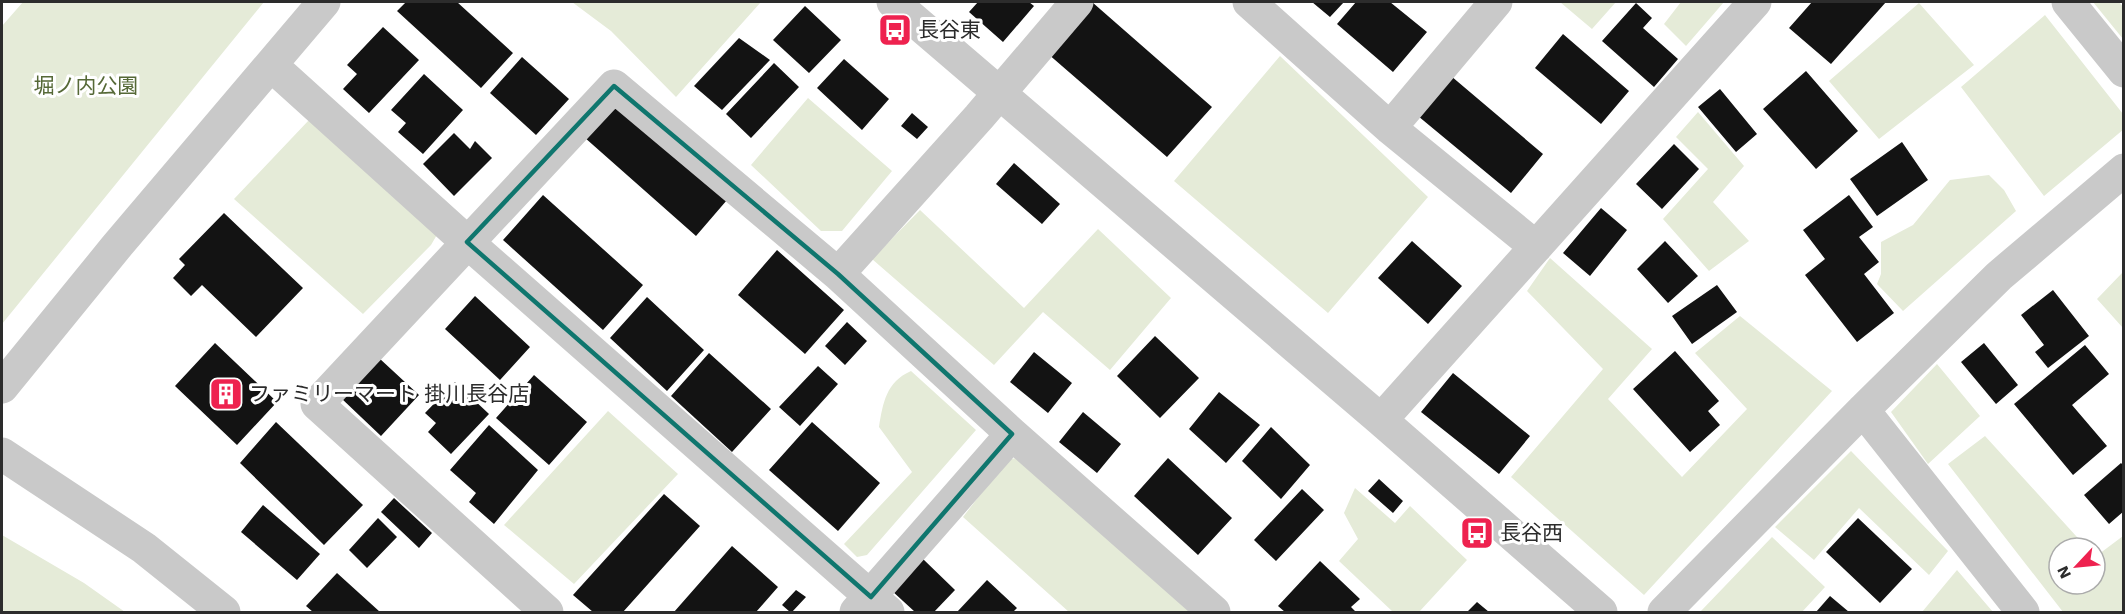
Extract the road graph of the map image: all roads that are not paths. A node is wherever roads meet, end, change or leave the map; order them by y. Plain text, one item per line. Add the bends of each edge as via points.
1 (324, 2) edge
2 (893, 2) edge
3 (1077, 2) edge
4 (1249, 2) edge
5 (1496, 2) edge
6 (1755, 2) edge
7 (2068, 2) edge
8 (271, 65) junction
9 (2124, 71) edge
10 (999, 94) junction
11 (1390, 128) junction
12 (2124, 170) edge
13 (467, 242) junction
14 (1536, 247) junction
15 (838, 273) junction
16 (2, 387) edge
17 (1863, 410) junction
18 (1381, 420) junction
19 (1012, 434) junction
20 (2, 453) edge
21 (872, 607) edge
22 (224, 612) edge
23 (547, 612) edge
24 (1214, 612) edge
25 (1601, 612) edge
26 (1664, 612) edge
27 (2023, 612) edge

1 - 8 street
2 - 10 street
3 - 10 street
4 - 11 street
5 - 11 street
6 - 14 street
7 - 9 street
8 - 13 street
8 - 16 street
10 - 15 street
10 - 18 street
11 - 14 street
12 - 17 street via 1999,276
13 - 15 street via 614,86
13 - 21 street
13 - 23 street via 317,404
14 - 18 street
15 - 19 street
17 - 26 street
17 - 27 street
18 - 25 street
19 - 21 street
19 - 24 street
20 - 22 street via 144,548

